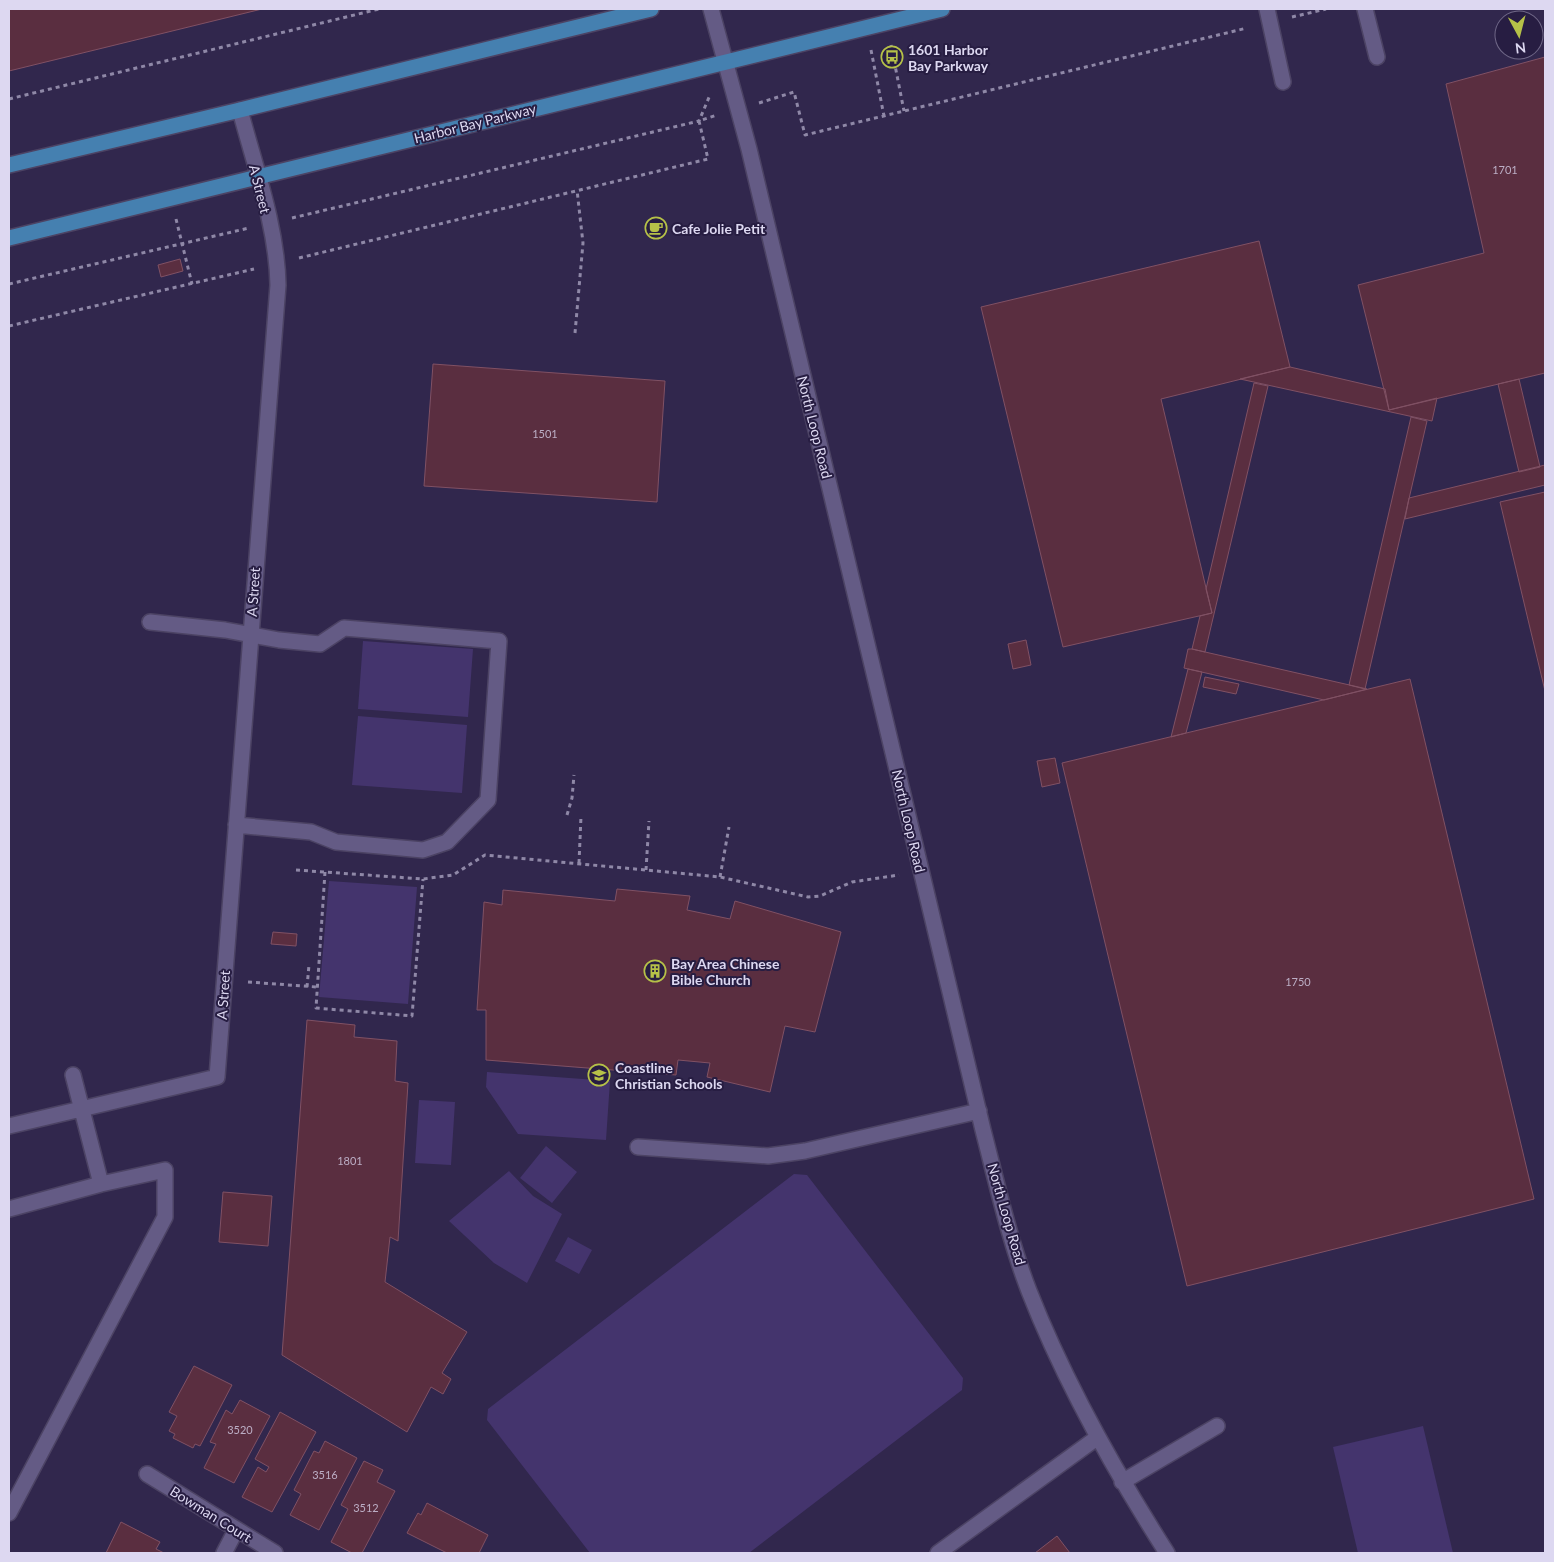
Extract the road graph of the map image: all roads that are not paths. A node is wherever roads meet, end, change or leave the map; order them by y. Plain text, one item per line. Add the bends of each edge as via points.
1 (651, 9) edge
2 (711, 9) edge
3 (942, 9) edge
4 (1365, 9) edge
5 (1269, 16) edge
6 (1377, 57) dead end
7 (725, 60) junction
8 (1283, 82) dead end
9 (240, 110) junction
10 (9, 165) edge
11 (258, 178) junction
12 (9, 238) edge
13 (150, 622) dead end
14 (250, 634) junction
15 (236, 825) junction
16 (73, 1075) dead end
17 (82, 1109) junction
18 (979, 1111) junction
19 (9, 1126) edge
20 (638, 1147) dead end
21 (101, 1184) junction
22 (9, 1209) edge
23 (1217, 1426) dead end
24 (1098, 1437) junction
25 (148, 1474) dead end
26 (1122, 1482) junction
27 (9, 1513) edge
28 (236, 1530) junction
29 (224, 1553) edge
30 (275, 1553) edge
31 (938, 1553) edge
32 (1167, 1553) edge

1 - 9 main road
2 - 7 street, North Loop Road
3 - 7 main road, Harbor Bay Parkway
4 - 6 street
5 - 8 street
7 - 11 main road, Harbor Bay Parkway
7 - 18 street, North Loop Road
9 - 10 main road
9 - 11 street, A Street
11 - 12 main road, Harbor Bay Parkway
11 - 14 street, A Street via 277,263 277,293
13 - 14 street
14 - 15 street, A Street
14 - 15 street via 320,644 344,628 498,641 488,800 446,842 423,850 336,842 311,832
15 - 17 street, A Street via 217,1077
16 - 17 street
17 - 19 street
17 - 21 street
18 - 20 street via 814,1149 768,1156
18 - 24 street, North Loop Road via 1029,1290
21 - 22 street
21 - 27 street via 165,1170 165,1217
23 - 26 street
24 - 26 street, North Loop Road
24 - 31 street
25 - 28 street, Bowman Court
26 - 32 street, North Loop Road
28 - 29 street
28 - 30 street, Bowman Court

